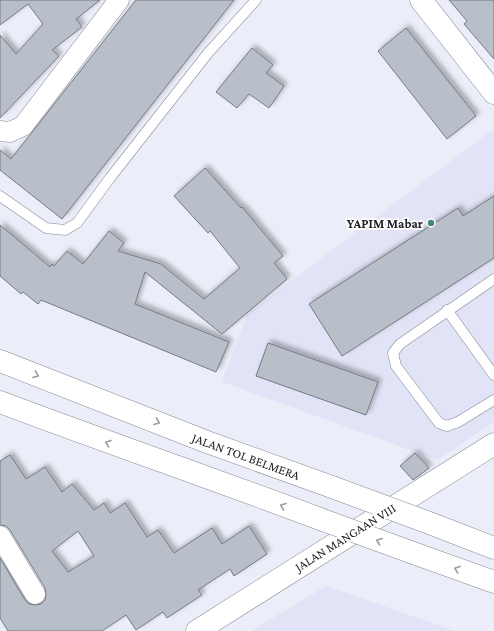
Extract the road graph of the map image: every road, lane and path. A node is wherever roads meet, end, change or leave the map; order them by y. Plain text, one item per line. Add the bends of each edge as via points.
1 (119, 0) edge
2 (256, 0) edge
3 (421, 0) edge
4 (494, 93) edge
5 (0, 131) edge
6 (0, 196) edge
7 (494, 278) edge
8 (447, 310) junction
9 (0, 361) edge
10 (494, 375) edge
11 (494, 400) edge
12 (0, 402) edge
13 (494, 444) edge
14 (0, 536) edge
15 (494, 548) edge
16 (494, 582) edge
17 (35, 594) dead end
18 (197, 631) edge

1 - 5 street via 23,126 10,132
2 - 6 lane via 208,53 77,223 65,230 46,228
3 - 4 main road
7 - 8 lane
8 - 10 lane
8 - 11 lane via 400,344 394,353 396,366 439,423 447,426
9 -> 15 main road, JALAN TOL BELMERA, bridge via 207,442
16 -> 12 main road, bridge
13 - 18 main road, JALAN MANGAAN VIII
14 - 17 street

